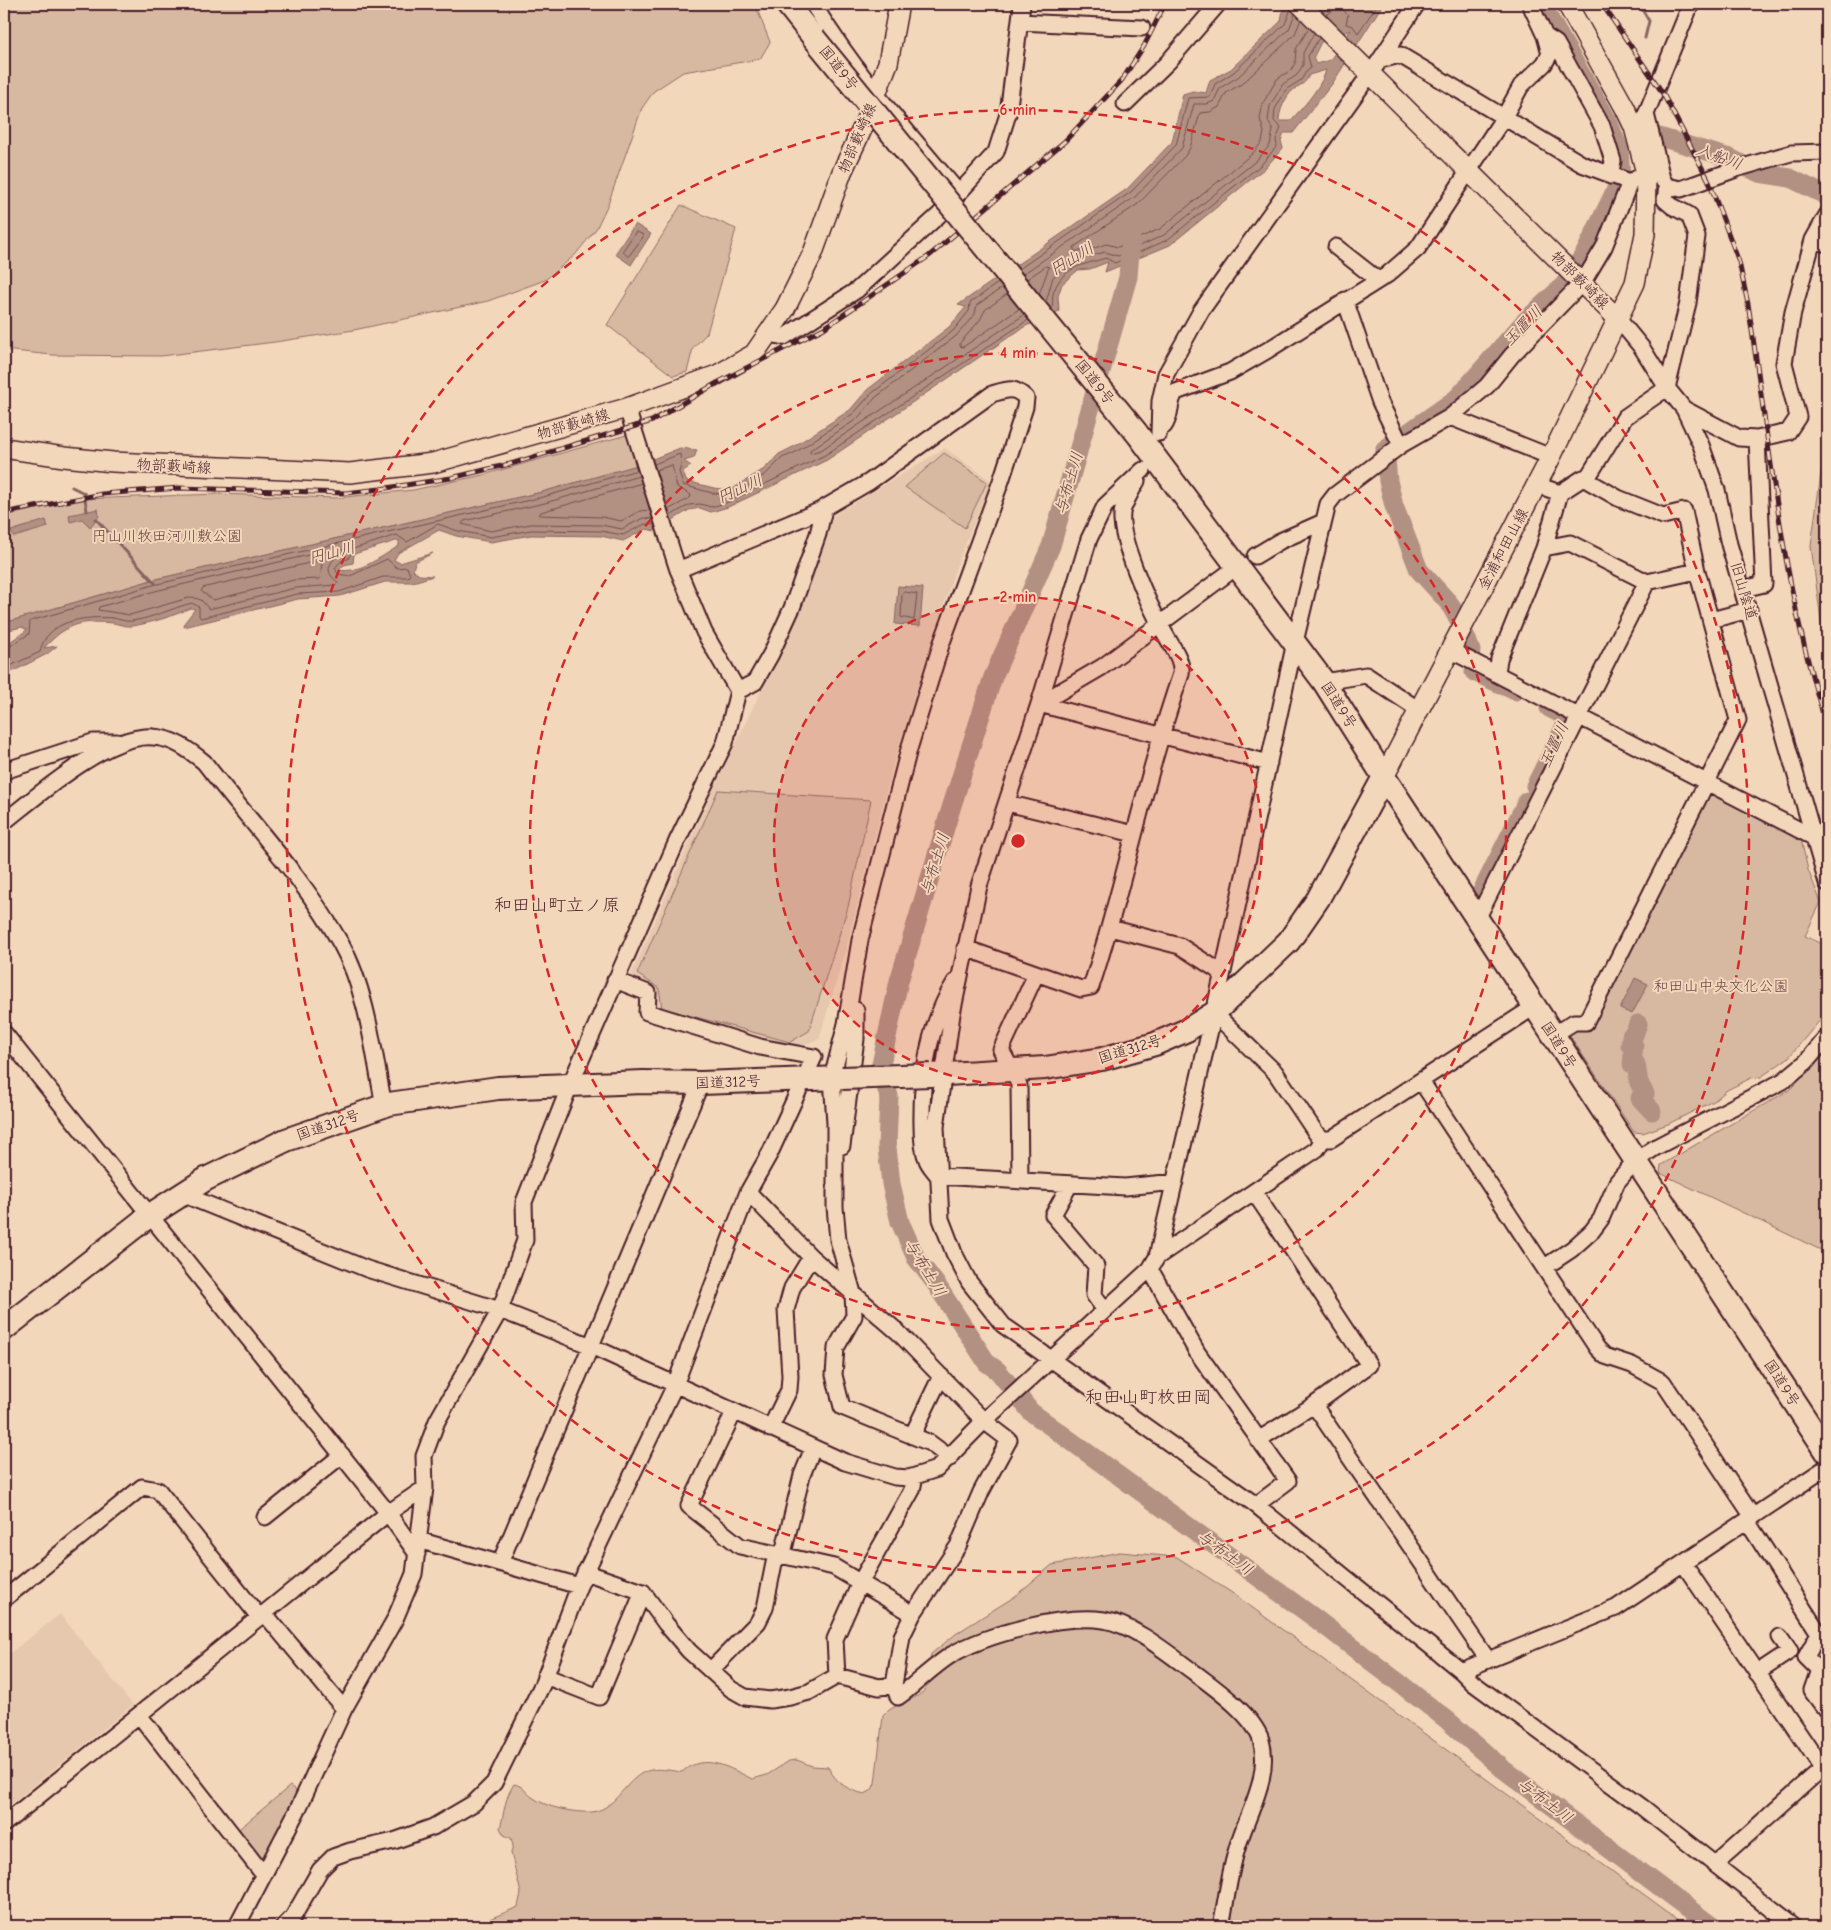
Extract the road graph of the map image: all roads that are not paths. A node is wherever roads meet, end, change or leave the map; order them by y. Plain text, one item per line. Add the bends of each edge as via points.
1 (788, 4) edge
2 (813, 4) edge
3 (898, 4) edge
4 (1022, 4) edge
5 (1218, 4) edge
6 (1300, 4) edge
7 (1417, 4) edge
8 (1530, 4) edge
9 (1567, 4) edge
10 (1691, 4) edge
11 (1020, 22) junction
12 (1142, 28) dead end
13 (1544, 36) junction
14 (1372, 68) junction
15 (876, 95) junction
16 (1125, 104) dead end
17 (1504, 117) junction
18 (1827, 152) edge
19 (1468, 172) junction
20 (1645, 173) junction
21 (1610, 176) junction
22 (1667, 186) junction
23 (959, 193) junction
24 (1827, 215) edge
25 (1820, 242) edge
26 (1336, 247) dead end
27 (1577, 276) junction
28 (1378, 280) junction
29 (1345, 300) junction
30 (1619, 320) junction
31 (770, 334) junction
32 (1667, 388) junction
33 (627, 408) junction
34 (1684, 409) junction
35 (1450, 417) junction
36 (1757, 439) junction
37 (1401, 445) junction
38 (4, 448) edge
39 (1551, 457) junction
40 (1586, 480) junction
41 (1537, 485) junction
42 (1560, 493) junction
43 (824, 508) junction
44 (1323, 522) junction
45 (1544, 548) junction
46 (1255, 556) dead end
47 (678, 569) junction
48 (1698, 571) junction
49 (1227, 574) dead end
50 (1647, 582) junction
51 (1743, 589) junction
52 (1749, 610) junction
53 (1711, 620) junction
54 (1159, 623) junction
55 (1295, 642) junction
56 (1450, 650) junction
57 (1497, 673) junction
58 (1324, 682) junction
59 (738, 691) junction
60 (1039, 704) junction
61 (1419, 710) junction
62 (1580, 716) junction
63 (1160, 734) junction
64 (121, 742) junction
65 (1269, 763) junction
66 (4, 771) edge
67 (1384, 777) junction
68 (1707, 781) junction
69 (1007, 802) junction
70 (4, 822) edge
71 (1134, 834) junction
72 (1813, 837) junction
73 (1827, 883) edge
74 (1477, 919) junction
75 (1110, 928) junction
76 (965, 948) junction
77 (855, 973) junction
78 (1222, 973) junction
79 (960, 974) junction
80 (1036, 974) junction
81 (615, 980) junction
82 (1534, 1007) junction
83 (1214, 1013) junction
84 (4, 1033) edge
85 (1553, 1035) junction
86 (1827, 1037) edge
87 (1007, 1061) dead end
88 (938, 1075) junction
89 (837, 1078) junction
90 (804, 1080) junction
91 (1017, 1080) dead end
92 (1421, 1081) junction
93 (701, 1083) junction
94 (570, 1085) junction
95 (384, 1106) junction
96 (1323, 1139) junction
97 (1635, 1161) junction
98 (835, 1166) junction
99 (938, 1176) junction
100 (1020, 1181) junction
101 (1175, 1182) junction
102 (1070, 1184) junction
103 (748, 1192) junction
104 (1254, 1192) junction
105 (182, 1194) junction
106 (150, 1215) junction
107 (811, 1257) junction
108 (1153, 1263) junction
109 (1545, 1267) junction
110 (853, 1293) junction
111 (500, 1310) junction
112 (1105, 1310) junction
113 (4, 1329) edge
114 (591, 1346) junction
115 (1050, 1361) junction
116 (941, 1376) junction
117 (675, 1385) junction
118 (1314, 1404) junction
119 (734, 1412) junction
120 (984, 1421) junction
121 (770, 1429) junction
122 (912, 1436) junction
123 (1258, 1440) junction
124 (813, 1448) junction
125 (1827, 1452) edge
126 (342, 1455) junction
127 (950, 1458) junction
128 (1827, 1467) edge
129 (915, 1476) junction
130 (425, 1488) junction
131 (1256, 1505) junction
132 (388, 1513) junction
133 (265, 1517) dead end
134 (1750, 1519) junction
135 (418, 1547) junction
136 (779, 1556) junction
137 (500, 1563) junction
138 (1683, 1563) junction
139 (582, 1579) junction
140 (860, 1583) junction
141 (642, 1592) junction
142 (4, 1599) edge
143 (913, 1614) junction
144 (262, 1616) junction
145 (1780, 1637) dead end
146 (1488, 1660) junction
147 (712, 1670) junction
148 (1461, 1671) junction
149 (1757, 1673) junction
150 (545, 1676) junction
151 (837, 1676) junction
152 (894, 1685) junction
153 (344, 1709) junction
154 (1827, 1710) edge
155 (139, 1715) junction
156 (1825, 1766) edge
157 (4, 1824) edge
158 (1715, 1864) junction
159 (263, 1874) junction
160 (237, 1926) edge
161 (284, 1926) edge
162 (1221, 1926) edge
163 (1792, 1926) edge

1 - 55 highway, 国道9号, bridge via 1136,432
2 - 15 street via 840,49
3 - 15 main road, 物部藪崎線 via 888,63
4 - 11 street
5 - 16 street via 1168,62
6 - 14 main road, 物部藪崎線
7 - 14 street
8 - 13 street
9 - 20 main road, 物部藪崎線 via 1625,108 1634,128
10 - 20 street via 1646,114
11 - 12 street
11 - 23 street via 1008,114 996,152
13 - 17 street via 1550,54 1521,86
13 - 21 street via 1556,43 1602,126 1613,161
14 - 17 street via 1400,56
14 - 19 main road, 物部藪崎線
14 - 29 street via 1201,311 1166,374 1160,401 1159,433 1169,420 1172,396 1176,392 1230,372
15 - 23 street
15 - 31 main road, 物部藪崎線 via 842,172 813,253
17 - 19 street
17 - 21 street via 1582,164
18 - 22 street via 1791,153 1681,188
19 - 27 main road, 物部藪崎線
19 - 28 street via 1418,248
20 - 21 street
20 - 22 street via 1662,179
20 - 27 street via 1604,248
20 - 30 main road, 物部藪崎線 via 1645,234 1635,283
22 - 32 street via 1665,200 1689,215 1697,236 1688,304
23 - 31 street via 857,290 784,337
24 - 25 street
25 - 36 street via 1793,312 1784,363 1798,417 1788,432
26 - 28 street
27 - 30 main road, 物部藪崎線
27 - 35 street via 1487,386
28 - 29 street
29 - 37 street via 1380,402
30 - 32 street, 旧山陰道 via 1642,348
30 - 39 main road, 金浦和田山線
31 - 33 main road, 物部藪崎線 via 754,354 717,375
32 - 34 street, 旧山陰道
32 - 40 street via 1625,417
33 - 38 main road, 物部藪崎線 via 433,463 350,473 113,462
33 - 47 street
34 - 36 street via 1740,438
34 - 51 street, 旧山陰道 via 1717,490
35 - 37 street
35 - 39 street
36 - 51 street via 1764,584
37 - 44 street via 1335,495 1328,504
39 - 41 main road, 金浦和田山線
40 - 42 street via 1583,478
40 - 48 street via 1618,498 1663,516 1684,511
41 - 42 street
41 - 56 main road, 金浦和田山線
42 - 45 street
43 - 47 street
43 - 59 street via 792,608 771,654 755,682
43 - 77 street via 869,482 992,394 1011,388 1026,398 1001,481 940,645 909,749 860,940
44 - 46 street
44 - 55 street
45 - 50 street via 1570,543
45 - 57 street via 1499,659
47 - 59 street via 704,632
48 - 50 street
48 - 53 street
49 - 54 street
50 - 62 street
51 - 52 street, 旧山陰道
52 - 53 street
52 - 72 street, 旧山陰道
53 - 68 street via 1738,720
54 - 60 street via 1102,667
54 - 60 street via 1133,563 1121,522 1123,509 1143,470 1105,506 1088,538
54 - 63 street via 1182,664
55 - 58 highway, 国道9号
55 - 65 street
56 - 57 street
56 - 61 main road, 金浦和田山線
57 - 62 street
58 - 61 street via 1366,675
58 - 67 highway, 国道9号
59 - 81 street via 725,743
60 - 63 street
60 - 69 street
61 - 67 main road, 金浦和田山線
62 - 68 street
62 - 74 street
63 - 65 street
63 - 71 street
64 - 66 street via 93,742
64 - 70 street via 96,755
64 - 95 street via 139,737 170,740 204,762 317,906 342,945 355,977
65 - 78 street
67 - 74 highway, 国道9号
67 - 83 highway, 国道312号 via 1318,899 1289,941
68 - 72 street
68 - 85 street via 1586,1022 1574,1022
69 - 71 street
69 - 76 street via 979,886
71 - 75 street
72 - 73 street, 旧山陰道
74 - 82 highway, 国道9号
75 - 78 street via 1180,946
75 - 80 street via 1091,987 1081,989
76 - 79 street
76 - 80 street
77 - 89 street
77 - 98 street via 856,1039 844,1137
78 - 83 street
79 - 88 street
79 - 99 street via 944,1000 935,1025 921,1098 922,1136 927,1160
80 - 87 street via 1001,1050
81 - 90 street via 648,993 648,1012 760,1047 814,1057
81 - 94 street
82 - 85 highway, 国道9号
82 - 92 street
83 - 88 highway, 国道312号 via 1155,1044 1102,1059 1045,1068
83 - 96 street via 1275,1072
83 - 101 street
84 - 106 street
85 - 97 highway, 国道9号
86 - 97 street via 1806,1062 1782,1081
88 - 89 highway, 国道312号, bridge
88 - 99 street
89 - 90 highway, 国道312号
89 - 98 street
90 - 93 highway, 国道312号
90 - 103 street
91 - 100 street
92 - 96 street via 1339,1135
92 - 109 street
93 - 94 highway, 国道312号
93 - 114 street
94 - 95 highway, 国道312号 via 498,1088
94 - 111 street via 524,1202 525,1240
95 - 105 highway, 国道312号 via 286,1140
96 - 104 street via 1317,1149
97 - 109 street via 1616,1182 1601,1219 1592,1231
97 - 125 highway, 国道9号
98 - 110 street via 838,1240
99 - 100 street
99 - 115 street via 941,1219 969,1282 1003,1325
100 - 102 street
101 - 102 street via 1125,1187
101 - 108 street
102 - 112 street via 1054,1215 1096,1266 1094,1295
103 - 107 street
103 - 117 street
104 - 108 street
104 - 118 street via 1369,1365
105 - 106 highway, 国道312号
105 - 111 street via 367,1269
106 - 113 highway, 国道312号
106 - 126 street
107 - 110 street
107 - 121 street via 792,1288 786,1310 789,1390
108 - 112 street
108 - 123 street via 1197,1352
109 - 134 street via 1586,1333 1605,1356 1632,1365 1663,1382
110 - 116 street via 898,1332
110 - 122 street via 854,1316 836,1348 834,1375 842,1407
111 - 114 street
111 - 130 street via 437,1421 424,1456
112 - 115 street
114 - 117 street
114 - 137 street
115 - 120 street
115 - 131 street
116 - 120 street
116 - 122 street
117 - 119 street
117 - 139 street
118 - 123 street
118 - 146 street
119 - 121 street
119 - 136 street via 689,1506 740,1546
120 - 127 street
120 - 143 street via 1009,1440 981,1492 958,1546
121 - 124 street
122 - 127 street via 930,1442
123 - 131 street via 1288,1481
124 - 129 street via 881,1475
124 - 136 street via 802,1475 784,1549
126 - 132 street
126 - 133 street
127 - 129 street via 937,1469
128 - 134 street
129 - 140 street via 912,1490
130 - 132 street
130 - 135 street
131 - 148 street
132 - 135 street
132 - 144 street
134 - 138 street
134 - 154 street via 1819,1633 1806,1657 1819,1670 1812,1690
135 - 137 street
135 - 153 street via 414,1574 395,1620
136 - 140 street via 834,1567
136 - 147 street via 774,1563 765,1608 758,1622
137 - 139 street
138 - 146 street via 1616,1608
138 - 149 street
139 - 141 street
139 - 150 street
140 - 143 street
140 - 151 street via 834,1639
141 - 147 street via 689,1651
141 - 150 street via 599,1697
142 - 144 street via 142,1487 158,1490
143 - 152 street via 902,1636
144 - 153 street
144 - 155 street
145 - 149 street via 1790,1651
146 - 148 street
147 - 151 street via 731,1689 745,1697 770,1700 809,1692
148 - 158 street
149 - 156 street
150 - 161 street via 502,1770 486,1793 474,1803 416,1834 333,1857 320,1870 293,1917
151 - 152 street via 879,1687
152 - 162 street via 898,1697 940,1663 985,1640 1029,1627 1076,1620 1105,1620 1145,1637 1190,1670 1224,1696 1251,1723 1260,1739 1263,1757 1259,1788 1236,1851
153 - 159 street via 299,1808
155 - 157 street
155 - 159 street
156 - 158 street
158 - 163 street
159 - 160 street

